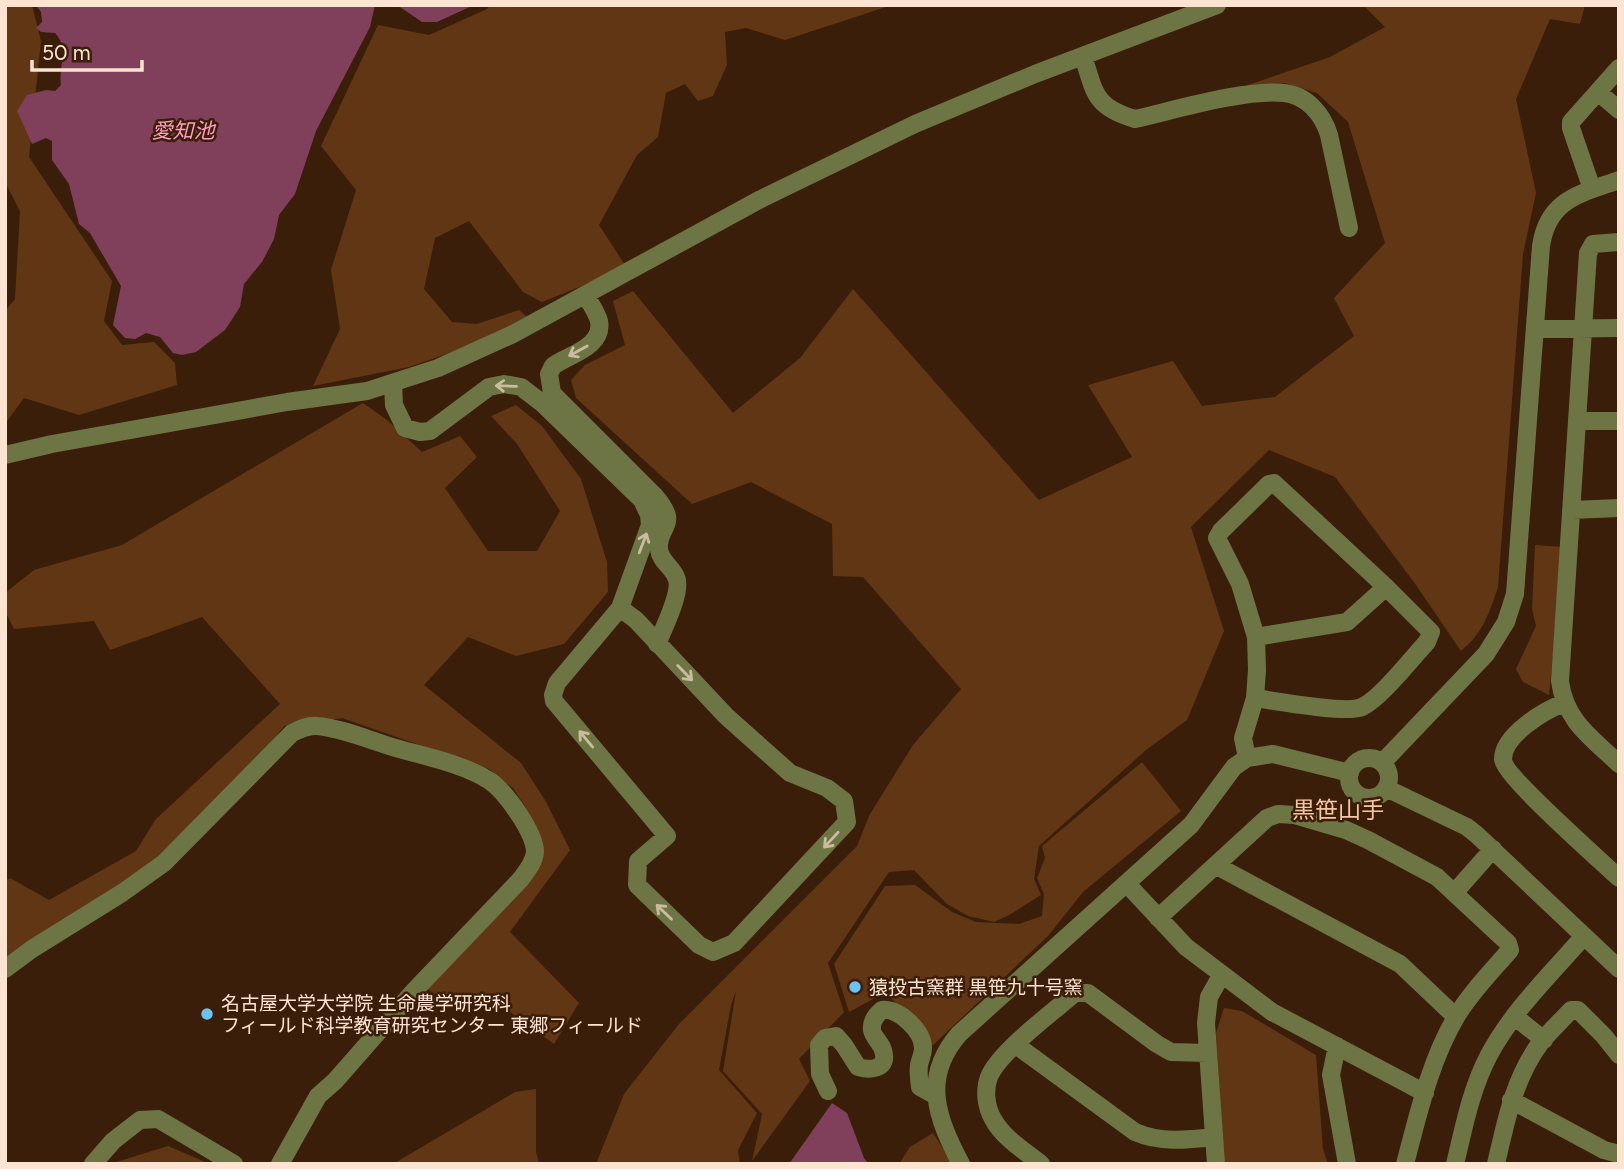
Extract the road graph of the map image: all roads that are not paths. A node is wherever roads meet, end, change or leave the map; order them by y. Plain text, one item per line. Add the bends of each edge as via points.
1 (1217, 5) edge
2 (1083, 56) junction
3 (1619, 68) edge
4 (1598, 92) junction
5 (1619, 110) edge
6 (1619, 180) edge
7 (1592, 189) junction
8 (1349, 228) dead end
9 (1619, 242) edge
10 (586, 296) junction
11 (1619, 328) edge
12 (1535, 329) junction
13 (1582, 329) junction
14 (393, 383) junction
15 (1578, 421) junction
16 (1619, 421) edge
17 (5, 454) edge
18 (1619, 508) edge
19 (1572, 510) junction
20 (1386, 587) junction
21 (620, 608) junction
22 (1256, 637) junction
23 (657, 643) junction
24 (1255, 698) junction
25 (1564, 703) junction
26 (1247, 758) junction
27 (1382, 763) junction
28 (1619, 764) edge
29 (1350, 773) junction
30 (1386, 788) junction
31 (1493, 849) junction
32 (1217, 866) junction
33 (1619, 878) edge
34 (1127, 884) junction
35 (1455, 892) junction
36 (1158, 918) junction
37 (1584, 936) junction
38 (5, 969) edge
39 (1619, 969) edge
40 (1222, 974) junction
41 (1514, 1016) junction
42 (1456, 1017) junction
43 (1544, 1040) junction
44 (1016, 1045) junction
45 (1337, 1046) junction
46 (1208, 1053) junction
47 (1619, 1055) edge
48 (828, 1091) dead end
49 (1425, 1093) junction
50 (936, 1096) junction
51 (1511, 1100) junction
52 (1214, 1137) junction
53 (1619, 1154) edge
54 (93, 1164) edge
55 (234, 1164) edge
56 (280, 1164) edge
57 (961, 1164) edge
58 (1041, 1164) edge
59 (1216, 1164) edge
60 (1347, 1164) edge
61 (1405, 1164) edge
62 (1455, 1164) edge
63 (1496, 1164) edge

1 - 2 street
2 - 8 street via 1103,104 1135,119 1255,95 1297,96 1325,121
2 - 10 street via 824,167
3 - 4 street
4 - 5 street
4 - 7 street via 1571,124
6 - 7 street
7 - 12 street via 1560,205 1546,223
9 - 13 street via 1595,243 1589,249
10 - 14 street via 499,341
10 -> 23 street via 599,321 596,340 552,366 550,384 552,393 666,511 660,555 678,583
11 - 13 street
12 - 13 street
12 - 27 street via 1511,608 1486,654
13 - 15 street
14 - 17 street
21 -> 14 street via 650,525 642,500 521,387 489,387 430,431 420,432 405,428 394,405
15 - 16 street
15 - 19 street
18 - 19 street
19 - 25 street via 1560,681
20 - 22 street via 1347,622
20 - 22 street via 1271,483 1217,538 1240,584
20 - 24 street via 1430,630 1430,636 1367,704 1347,710
21 - 23 street
23 -> 21 street via 726,716 790,773 827,788 844,801 847,822 734,943 713,952 699,945 636,885 638,861 667,836 554,701 557,683
22 - 24 street
24 - 26 street via 1243,738
25 - 28 street via 1577,724
25 - 33 street via 1533,718 1506,746 1504,765
26 - 29 street via 1273,754
26 - 34 street via 1225,777 1191,825
27 - 29 street via 1365,758 1353,765
27 - 30 street via 1388,776
29 - 30 street via 1350,785 1359,795 1377,796
30 - 31 street via 1467,827
31 - 35 street
31 - 37 street
32 - 35 street via 1266,818 1289,813 1368,840 1437,877
32 - 36 street
32 - 42 street via 1400,964
34 - 36 street
34 - 50 street via 959,1034 940,1066
35 - 42 street via 1510,947
36 - 40 street
37 - 39 street
37 - 41 street
38 - 56 street via 164,863 303,727 356,736 489,780 506,794 533,843 534,859 520,880 318,1096
40 - 45 street via 1272,1012
40 - 46 street via 1206,1011
41 - 43 street
41 - 62 street via 1482,1070
42 - 49 street
43 - 47 street via 1576,1009
43 - 51 street
44 - 46 street via 1082,991 1171,1052
44 - 52 street via 1135,1132 1162,1140
44 - 58 street via 989,1078 987,1105 1002,1131
45 - 49 street
45 - 60 street via 1331,1075
46 - 52 street
48 - 50 street via 820,1074 819,1045 836,1036 858,1067 876,1069 883,1063 884,1052 872,1031 873,1020 888,1009 919,1033 923,1049 920,1087
49 - 61 street
50 - 57 street
51 - 53 street
51 - 63 street
52 - 59 street
54 - 55 street via 140,1120 158,1119

